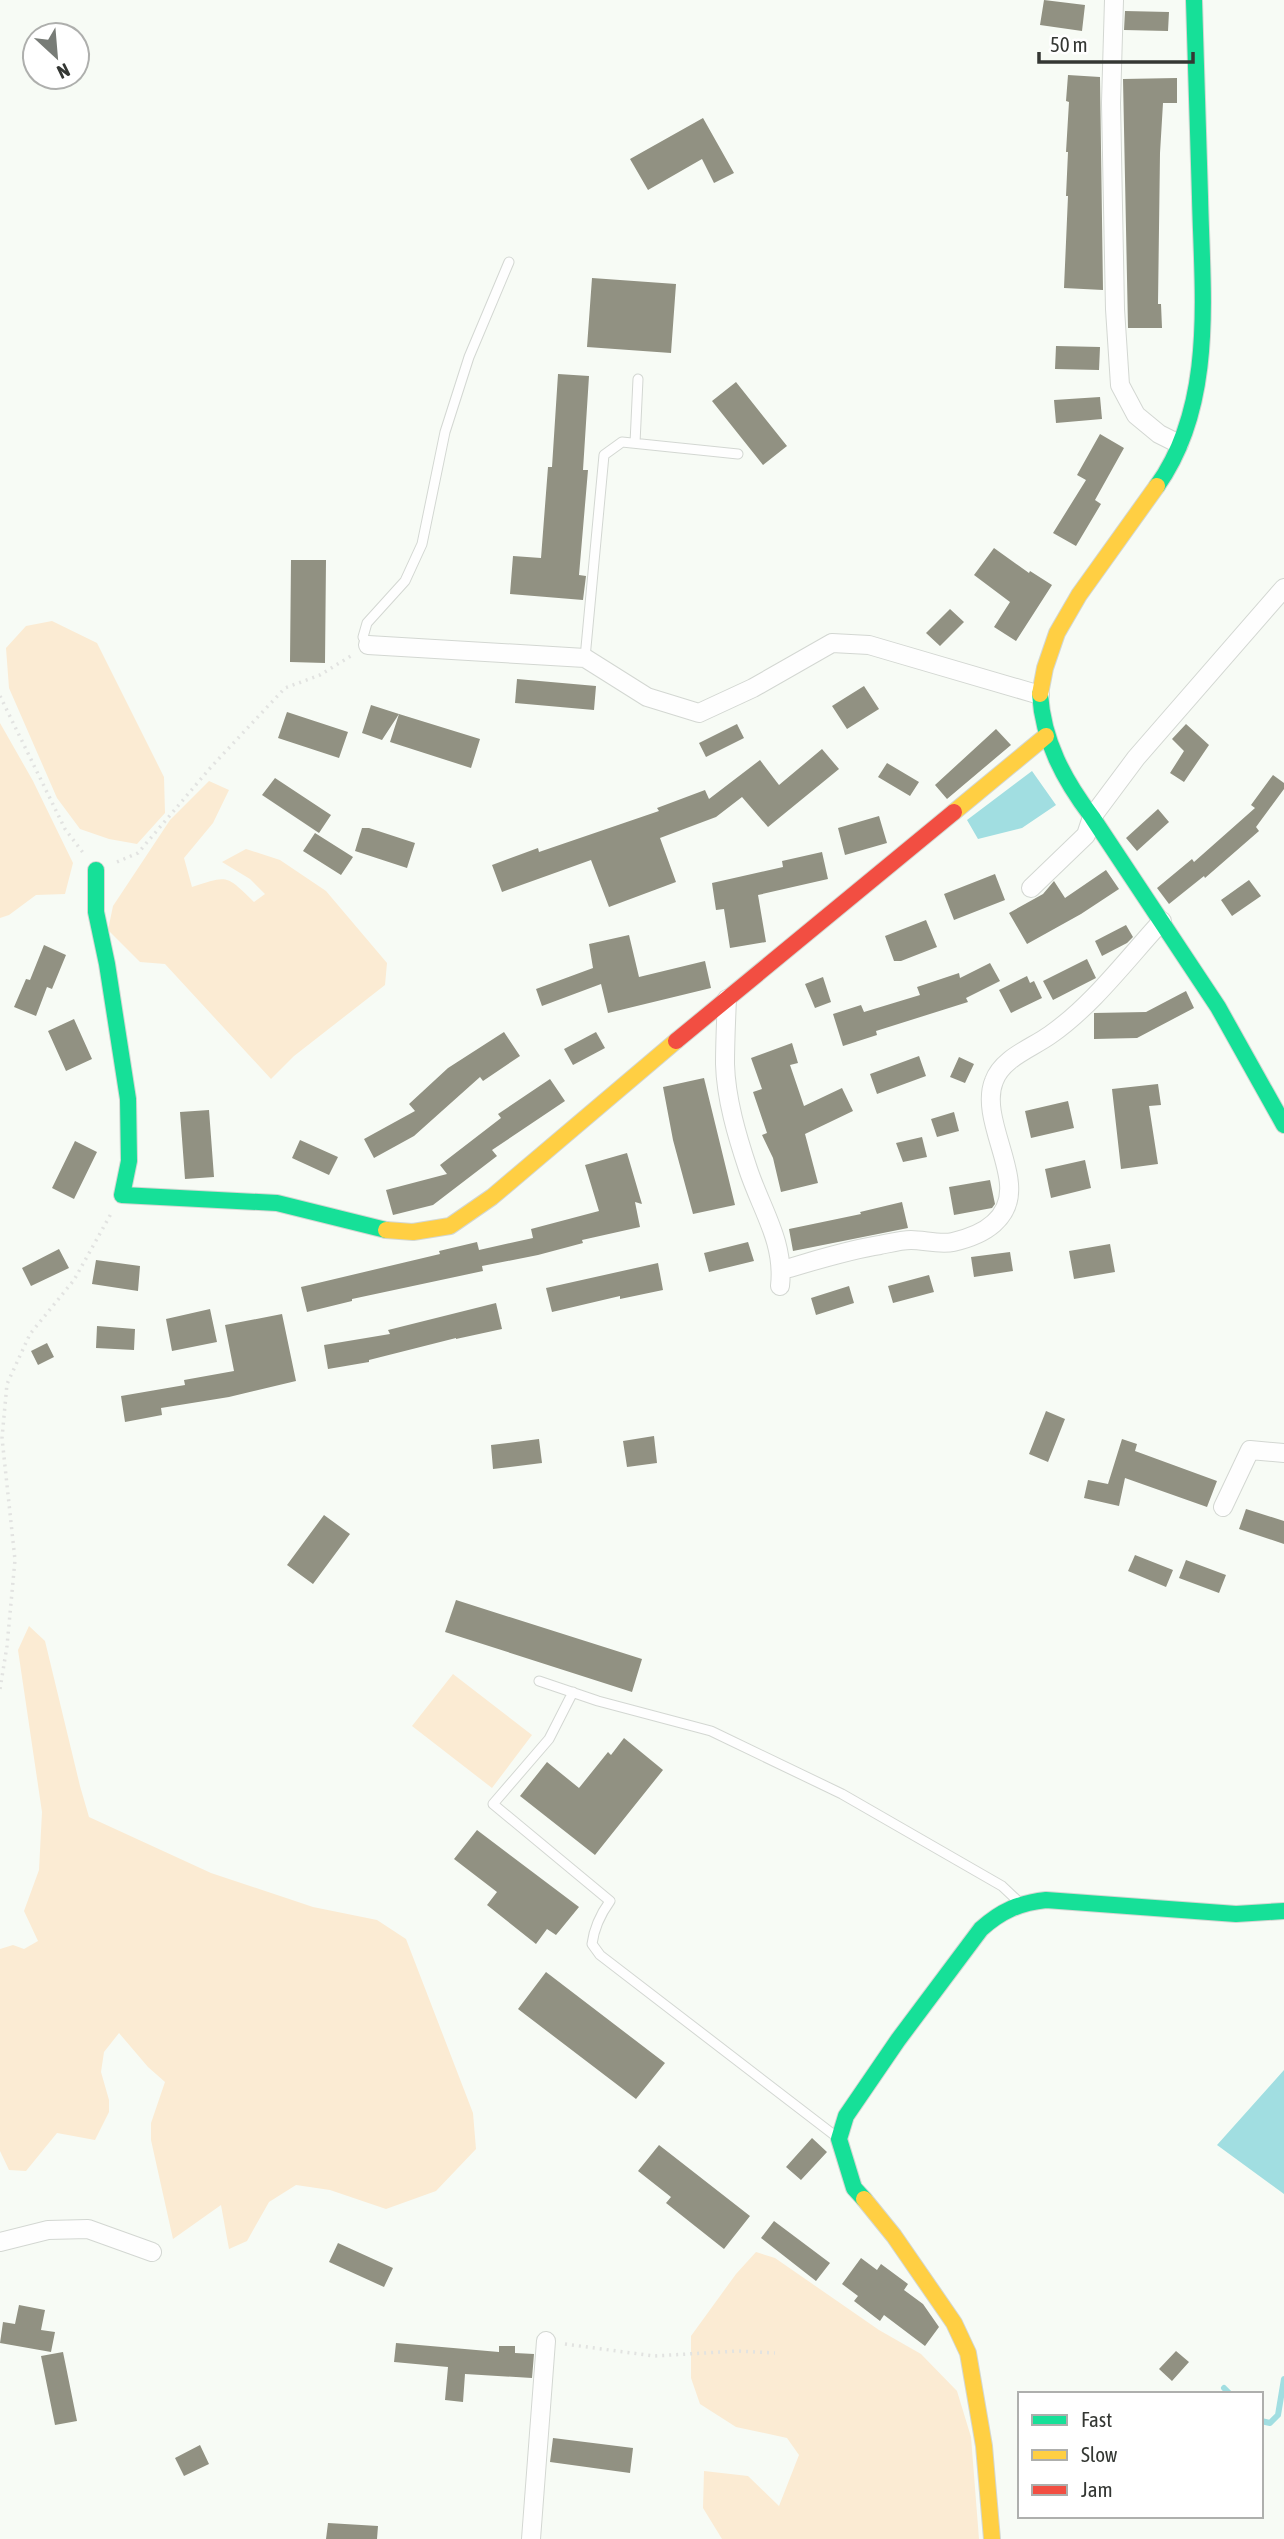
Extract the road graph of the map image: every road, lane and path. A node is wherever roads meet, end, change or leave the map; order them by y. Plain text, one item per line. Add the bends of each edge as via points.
1 (1114, 0) edge
2 (1194, 0) edge
3 (509, 262) dead end
4 (638, 379) dead end
5 (635, 443) junction
6 (1179, 444) junction
7 (738, 454) dead end
8 (1284, 588) edge
9 (368, 645) junction
10 (585, 658) junction
11 (1040, 695) junction
12 (0, 696) edge
13 (1046, 736) junction
14 (1092, 817) junction
15 (96, 870) junction
16 (1031, 888) dead end
17 (1161, 921) junction
18 (727, 999) junction
19 (1284, 1125) edge
20 (122, 1195) junction
21 (1284, 1453) edge
22 (1223, 1507) dead end
23 (539, 1681) dead end
24 (0, 1689) edge
25 (573, 1692) junction
26 (1021, 1904) junction
27 (1284, 1911) edge
28 (839, 2139) junction
29 (0, 2242) edge
30 (152, 2252) dead end
31 (547, 2341) joint
32 (775, 2353) dead end
33 (531, 2539) edge
34 (992, 2539) edge

1 - 6 street via 1111,117 1120,385 1136,415 1159,435
2 - 6 street via 1200,370
3 - 9 lane via 469,357 445,432 422,544 405,581 367,622 363,637
4 - 5 lane
5 - 7 lane
5 - 10 lane via 622,442 604,455
6 - 11 street via 1164,476 1057,633
8 - 14 street via 1136,758
9 - 10 street
9 - 15 path via 320,675 285,688 138,853
10 - 11 street via 647,697 699,713 832,643 869,645
11 - 13 street
12 - 15 path via 65,830
13 - 14 street via 1073,792
13 - 18 street
14 - 16 street via 1086,835
14 - 17 street
15 - 20 street via 96,912 128,1099 129,1161
17 - 18 street via 1087,1003 999,1071 990,1103 1009,1184 1009,1206 1001,1219 951,1243 910,1240 875,1245 781,1278 774,1231 748,1171 729,1102
17 - 19 street via 1264,1084
18 - 20 street via 492,1197 450,1226 413,1232 380,1229 277,1203
20 - 24 path via 74,1280 30,1334 7,1384 2,1438 15,1560
21 - 22 street via 1250,1450
23 - 25 lane
25 - 26 lane via 711,1731 842,1794 1002,1886
25 - 28 lane via 549,1739 493,1804 610,1901 593,1933 592,1944 600,1955
26 - 27 street via 1046,1900 1236,1914
26 - 28 street via 997,1914 981,1929 846,2116
28 - 34 street via 854,2188 954,2323 968,2353 984,2446
29 - 30 street via 48,2230 88,2229
31 - 32 path via 654,2356
31 - 33 street

